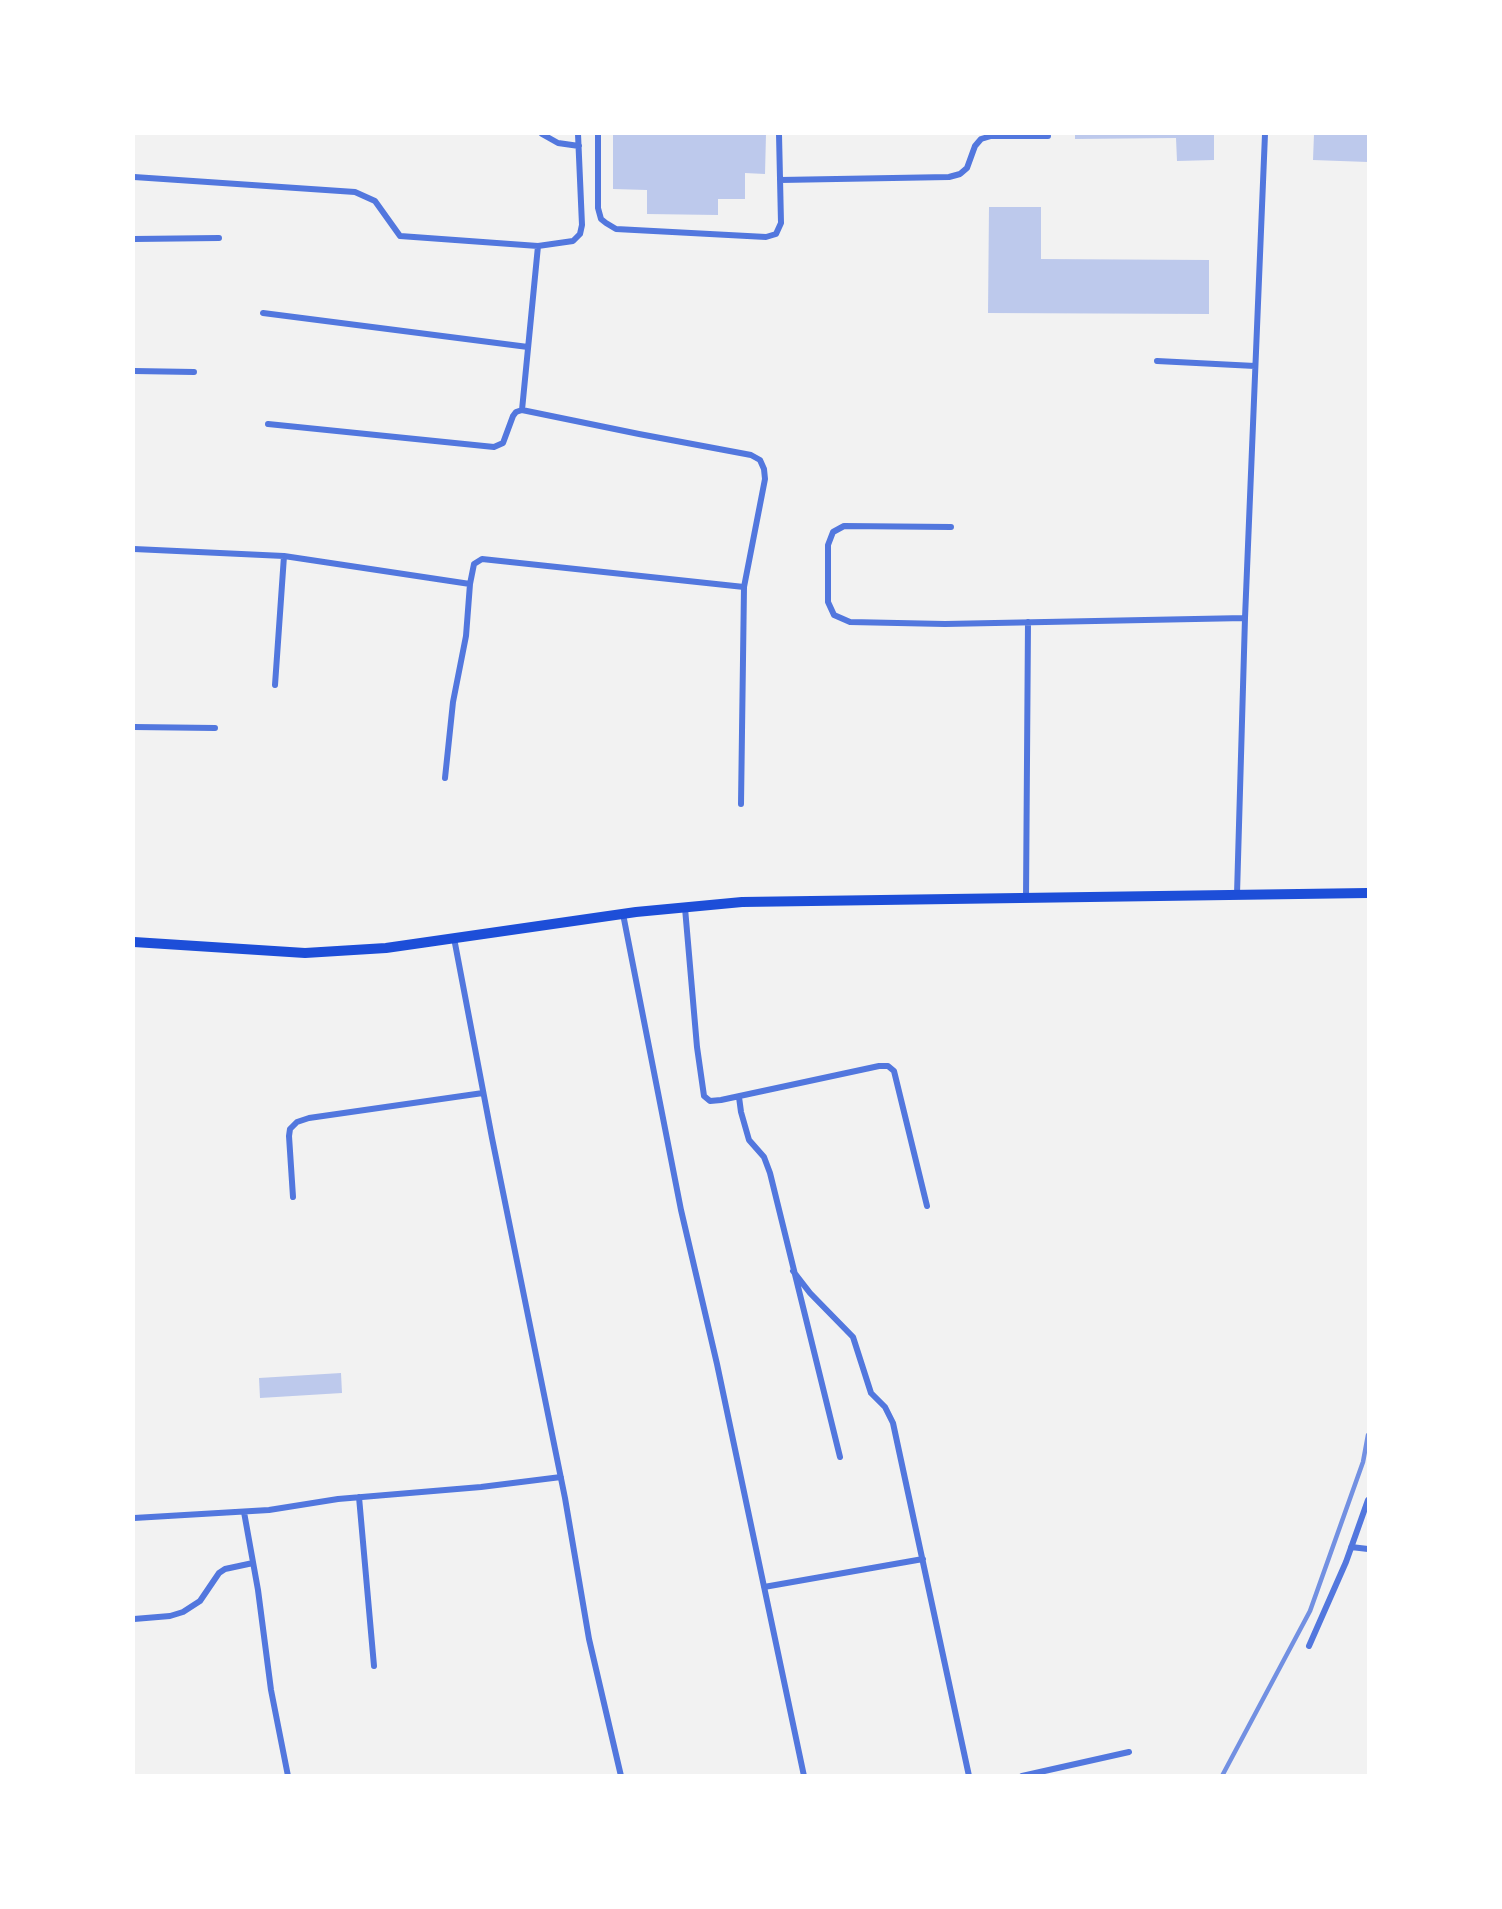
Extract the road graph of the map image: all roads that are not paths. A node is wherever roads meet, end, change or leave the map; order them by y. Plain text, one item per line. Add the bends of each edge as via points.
1 (542, 134) edge
2 (578, 134) edge
3 (598, 134) edge
4 (779, 134) edge
5 (1265, 134) edge
6 (1048, 136) dead end
7 (579, 146) junction
8 (134, 177) edge
9 (780, 180) junction
10 (219, 238) dead end
11 (134, 239) edge
12 (538, 246) junction
13 (263, 313) dead end
14 (528, 347) junction
15 (1157, 361) dead end
16 (1255, 366) junction
17 (134, 371) edge
18 (194, 372) dead end
19 (522, 410) junction
20 (268, 424) dead end
21 (951, 527) dead end
22 (134, 549) edge
23 (284, 556) junction
24 (470, 584) junction
25 (744, 587) junction
26 (1245, 618) junction
27 (1028, 622) junction
28 (274, 685) dead end
29 (134, 727) edge
30 (215, 728) dead end
31 (445, 778) dead end
32 (741, 804) dead end
33 (1368, 893) edge
34 (1237, 894) junction
35 (1026, 897) junction
36 (685, 908) junction
37 (623, 914) junction
38 (454, 937) junction
39 (134, 942) edge
40 (483, 1093) junction
41 (739, 1096) junction
42 (293, 1197) dead end
43 (927, 1206) dead end
44 (793, 1271) junction
45 (840, 1457) dead end
46 (561, 1478) junction
47 (359, 1497) junction
48 (1368, 1500) edge
49 (244, 1512) junction
50 (134, 1518) edge
51 (1352, 1547) junction
52 (1368, 1549) edge
53 (922, 1559) junction
54 (253, 1563) junction
55 (764, 1587) junction
56 (134, 1619) edge
57 (1309, 1646) dead end
58 (374, 1666) dead end
59 (1129, 1752) dead end
60 (288, 1776) edge
61 (621, 1776) edge
62 (804, 1776) edge
63 (969, 1776) edge
64 (1022, 1776) edge

1 - 7 street via 558,143
2 - 7 street
3 - 9 street via 598,208 601,219 616,229 766,237 776,234 781,223
4 - 9 street
5 - 16 street
6 - 9 street via 981,139 966,168 949,177
7 - 12 street via 579,234 573,241
8 - 12 street via 355,192 375,201 400,236
10 - 11 street
12 - 14 street
13 - 14 street
14 - 19 street
15 - 16 street
16 - 26 street
17 - 18 street
19 - 20 street via 513,417 503,443 494,447
19 - 25 street via 752,455 760,460 765,479
21 - 27 street via 844,526 833,532 828,544 828,602 834,615 850,622
22 - 23 street
23 - 24 street
23 - 28 street
24 - 25 street via 474,564 482,559
24 - 31 street
25 - 32 street
26 - 27 street
26 - 34 street
27 - 35 street
29 - 30 street
33 - 34 main road
34 - 35 main road
35 - 36 main road via 742,902
36 - 37 main road
36 - 41 street via 705,1096 710,1101
37 - 38 main road
37 - 55 street via 681,1210
38 - 39 main road via 386,948 305,953
38 - 40 street
40 - 42 street via 297,1122 289,1136
40 - 46 street
41 - 43 street via 888,1066 894,1071
41 - 44 street via 749,1140 764,1157 770,1173
44 - 45 street
44 - 53 street via 853,1337 871,1393 890,1415
46 - 47 street
46 - 61 street via 589,1640
47 - 49 street
47 - 58 street
48 - 51 street
49 - 50 street
49 - 54 street
51 - 52 street
51 - 57 street
53 - 55 street
53 - 63 street
54 - 56 street via 219,1573 200,1601 183,1612
54 - 60 street
55 - 62 street
59 - 64 street

